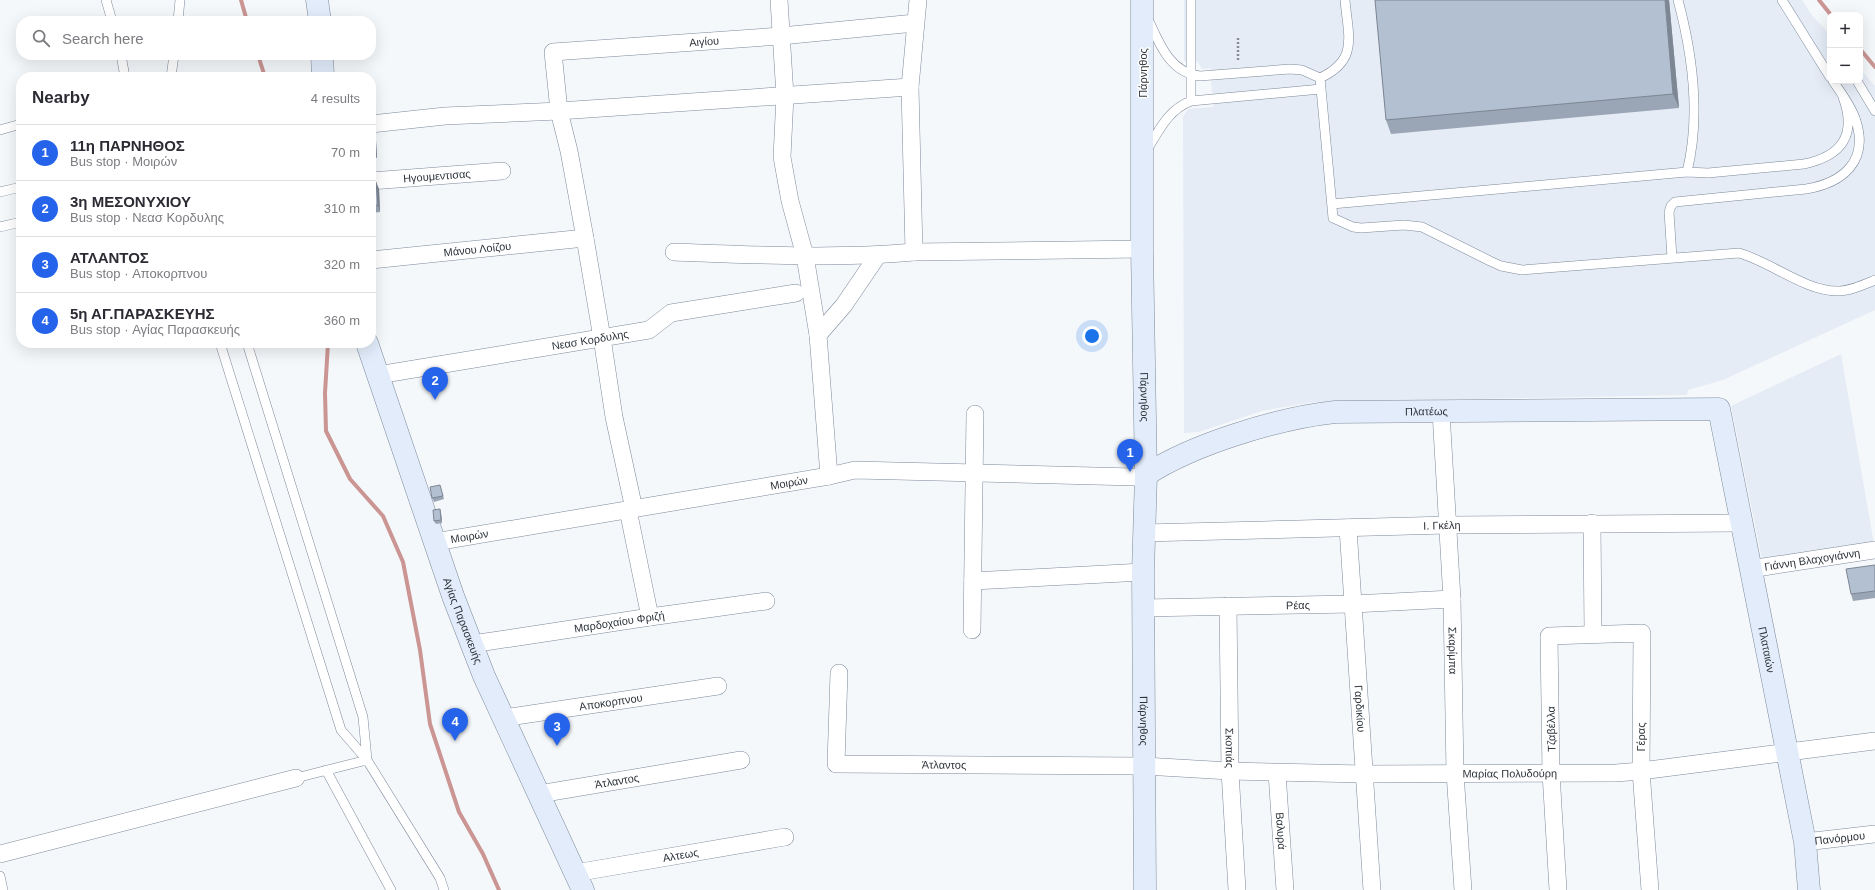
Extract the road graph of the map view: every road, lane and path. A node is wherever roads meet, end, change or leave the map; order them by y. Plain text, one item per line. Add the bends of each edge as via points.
1 (106, 0) edge
2 (180, 0) edge
3 (317, 0) edge
4 (779, 0) edge
5 (918, 0) edge
6 (1191, 0) edge
7 (1345, 0) edge
8 (1678, 0) edge
9 (1782, 0) edge
10 (1142, 3) edge
11 (111, 16) edge
12 (178, 16) edge
13 (319, 16) edge
14 (915, 23) junction
15 (781, 36) junction
16 (1238, 38) dead end
17 (122, 60) edge
18 (173, 60) edge
19 (322, 60) edge
20 (1827, 71) edge
21 (124, 72) edge
22 (172, 72) edge
23 (323, 72) edge
24 (1238, 73) junction
25 (1191, 75) junction
26 (1320, 78) junction
27 (1835, 84) edge
28 (1859, 84) edge
29 (910, 87) junction
30 (1321, 90) junction
31 (785, 96) junction
32 (1842, 96) junction
33 (1191, 100) junction
34 (559, 111) junction
35 (1875, 111) edge
36 (376, 123) edge
37 (16, 125) edge
38 (0, 130) edge
39 (1144, 156) junction
40 (502, 171) dead end
41 (1687, 172) junction
42 (376, 181) edge
43 (16, 188) edge
44 (0, 192) edge
45 (1332, 204) junction
46 (16, 223) edge
47 (0, 227) edge
48 (584, 238) junction
49 (1142, 249) junction
50 (674, 252) dead end
51 (914, 252) junction
52 (878, 255) junction
53 (805, 256) junction
54 (1672, 258) junction
55 (376, 259) edge
56 (1875, 280) edge
57 (796, 293) dead end
58 (818, 335) junction
59 (602, 338) junction
60 (222, 348) edge
61 (249, 348) edge
62 (369, 348) edge
63 (378, 375) junction
64 (1719, 409) joint
65 (1441, 412) junction
66 (975, 414) dead end
67 (974, 473) junction
68 (1146, 475) junction
69 (829, 476) junction
70 (631, 510) junction
71 (1592, 523) junction
72 (1741, 523) junction
73 (1448, 525) junction
74 (1348, 528) junction
75 (1144, 533) junction
76 (435, 542) junction
77 (1875, 550) edge
78 (1750, 569) junction
79 (1143, 572) junction
80 (973, 582) junction
81 (1452, 599) junction
82 (766, 601) dead end
83 (1353, 604) junction
84 (1228, 606) junction
85 (1144, 608) junction
86 (650, 617) junction
87 (972, 630) dead end
88 (1593, 633) junction
89 (472, 644) junction
90 (839, 673) dead end
91 (718, 686) dead end
92 (503, 718) junction
93 (1875, 741) edge
94 (1787, 752) junction
95 (367, 760) junction
96 (742, 760) dead end
97 (1144, 766) junction
98 (326, 770) junction
99 (1230, 771) junction
100 (1641, 771) junction
101 (1277, 773) junction
102 (1455, 773) junction
103 (1552, 773) junction
104 (1364, 774) junction
105 (296, 778) joint
106 (539, 794) junction
107 (1875, 834) edge
108 (785, 836) dead end
109 (1805, 842) junction
110 (0, 854) edge
111 (0, 876) edge
112 (579, 882) edge
113 (3, 890) edge
114 (391, 890) edge
115 (444, 890) edge
116 (1145, 890) edge
117 (1237, 890) edge
118 (1285, 890) edge
119 (1372, 890) edge
120 (1463, 890) edge
121 (1558, 890) edge
122 (1650, 890) edge
123 (1810, 890) edge

1 - 11 lane
2 - 12 lane
3 - 13 street
4 - 15 street
5 - 14 street
6 - 25 lane
7 - 26 lane via 1348,50 1345,60 1339,67
8 - 41 lane via 1689,49 1695,115 1692,152
9 - 20 lane
10 - 25 lane via 1168,58 1175,66
10 - 39 street, Πάρνηθος
14 - 15 street, Αιγίου
14 - 29 street
15 - 31 street
15 - 34 street, Αιγίου via 553,52
16 - 24 path
17 - 21 lane
18 - 22 lane
19 - 23 street
24 - 25 lane
24 - 26 lane via 1302,70
25 - 33 lane
26 - 30 lane
27 - 32 lane
28 - 35 lane
29 - 31 street
29 - 51 street
30 - 33 lane
30 - 45 lane
31 - 34 street
31 - 53 street via 782,157 790,201
32 - 41 lane via 1847,108 1846,133 1841,146 1819,161 1708,173
32 - 54 lane via 1856,120 1858,143 1851,166 1845,175 1827,185 1817,187 1675,202 1669,212
33 - 39 lane via 1174,110 1161,126
34 - 36 street via 445,116
34 - 48 street via 569,151
37 - 38 lane
39 - 49 street, Πάρνηθος
40 - 42 street, Ηγουμεντισας
41 - 45 lane
43 - 44 lane
45 - 54 lane via 1333,218 1353,228 1422,226 1490,261 1512,268 1532,270
46 - 47 lane
48 - 55 street, Μάνου Λοίζου
48 - 59 street
49 - 51 street
49 - 68 street, Πάρνηθος
50 - 53 street
51 - 52 street
52 - 53 street
52 - 58 street via 844,305
53 - 58 street
54 - 56 lane via 1739,253 1824,290 1848,290
57 - 59 street, Νεασ Κορδυλης via 671,313 649,330
58 - 69 street
59 - 63 street, Νεασ Κορδυλης
59 - 70 street
60 - 95 lane via 341,730
61 - 95 lane via 363,717
62 - 63 street, Αγίας Παρασκευής
63 - 76 street, Αγίας Παρασκευής
64 - 65 street, Πλατέως
64 - 72 street, Πλαταιών
65 - 68 street, Πλατέως via 1334,412 1300,417 1234,436 1183,455
65 - 73 street, Σκαρίμπα
66 - 67 street
67 - 68 street, Μοιρών via 1135,477
67 - 69 street, Μοιρών via 855,470
67 - 80 street
68 - 75 street, Πάρνηθος
69 - 70 street, Μοιρών
70 - 76 street, Μοιρών
70 - 86 street
71 - 72 street, Ι. Γκέλη
71 - 73 street, Ι. Γκέλη
71 - 88 street
72 - 78 street, Πλαταιών
73 - 74 street, Ι. Γκέλη
73 - 81 street, Σκαρίμπα
74 - 75 street, Ι. Γκέλη
74 - 83 street, Γαρδικίου
75 - 79 street, Πάρνηθος
76 - 89 street, Αγίας Παρασκευής
77 - 78 street, Γιάννη Βλαχογιάννη
78 - 94 street, Πλαταιών
79 - 80 street
79 - 85 street, Πάρνηθος
80 - 87 street
81 - 83 street, Ρέας
81 - 102 street, Σκαρίμπα
82 - 86 street, Μαρδοχαίου Φριζή
83 - 84 street, Ρέας
83 - 104 street, Γαρδικίου
84 - 85 street, Ρέας
84 - 99 street, Σκοπιάς
85 - 97 street, Πάρνηθος
86 - 89 street, Μαρδοχαίου Φριζή
88 - 100 street, Γέρας via 1642,633
88 - 103 street, Τζαβέλλα via 1549,636
89 - 92 street, Αγίας Παρασκευής
90 - 97 street, Άτλαντος via 836,764
91 - 92 street, Αποκορπνου
92 - 106 street, Αγίας Παρασκευής
93 - 94 street, Μαρίας Πολυδούρη
94 - 100 street, Μαρίας Πολυδούρη
94 - 109 street, Πλαταιών
95 - 98 lane
95 - 115 lane via 440,878
96 - 106 street, Άτλαντος
97 - 99 street, Μαρίας Πολυδούρη
97 - 116 street, Πάρνηθος
98 - 105 lane
98 - 114 lane
99 - 101 street, Μαρίας Πολυδούρη
99 - 117 street, Σκοπιάς
100 - 103 street, Μαρίας Πολυδούρη
100 - 122 street, Γέρας
101 - 104 street, Μαρίας Πολυδούρη
101 - 118 street, Βαλυρά
102 - 103 street, Μαρίας Πολυδούρη
102 - 104 street, Μαρίας Πολυδούρη
102 - 120 street, Σκαρίμπα
103 - 121 street, Τζαβέλλα
104 - 119 street, Γαρδικίου
105 - 110 street
106 - 112 street, Αγίας Παρασκευής
107 - 109 street, Πανόρμου
108 - 112 street, Αλτεως
109 - 123 street, Πλαταιών
111 - 113 lane

